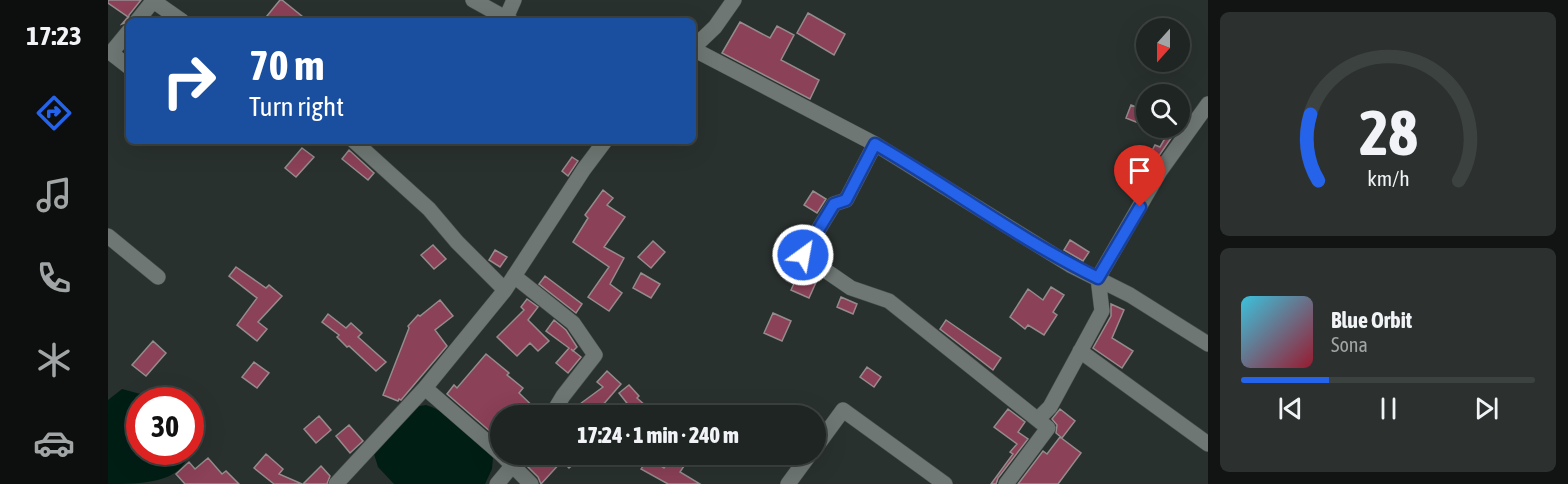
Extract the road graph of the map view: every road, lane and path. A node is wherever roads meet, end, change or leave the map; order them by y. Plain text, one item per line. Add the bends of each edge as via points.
1 (472, 0) edge
2 (514, 0) edge
3 (735, 0) edge
4 (153, 1) edge
5 (139, 18) edge
6 (178, 18) edge
7 (504, 18) edge
8 (509, 18) edge
9 (126, 35) edge
10 (696, 45) edge
11 (696, 50) edge
12 (126, 65) edge
13 (1208, 104) edge
14 (357, 144) edge
15 (603, 144) edge
16 (875, 144) junction
17 (108, 236) edge
18 (514, 276) junction
19 (158, 278) dead end
20 (1098, 278) junction
21 (505, 290) junction
22 (1208, 344) edge
23 (1080, 351) junction
24 (424, 388) junction
25 (558, 405) edge
26 (1038, 419) junction
27 (826, 433) edge
28 (490, 442) edge
29 (1208, 444) edge
30 (505, 465) edge
31 (516, 465) edge
32 (802, 465) edge
33 (336, 484) edge
34 (497, 484) edge
35 (531, 484) edge
36 (788, 484) edge
37 (945, 484) edge
38 (1006, 484) edge

1 - 7 street
2 - 8 street
3 - 10 street via 716,27
4 - 5 street
4 - 6 street
9 - 12 street via 111,53
11 - 16 street
13 - 20 street via 1160,171
14 - 21 street via 429,209
15 - 18 street
16 - 20 street via 1010,229
16 - 26 street via 846,200 834,204 803,255 851,288 889,301
17 - 19 street
18 - 21 street
18 - 25 street via 573,323 595,355
20 - 22 street
20 - 23 street via 1102,310
21 - 24 street
23 - 26 street via 1050,407
23 - 29 street
24 - 28 street
24 - 33 street
26 - 38 street via 1048,428
27 - 37 street via 843,410
30 - 34 street
31 - 35 street
32 - 36 street

